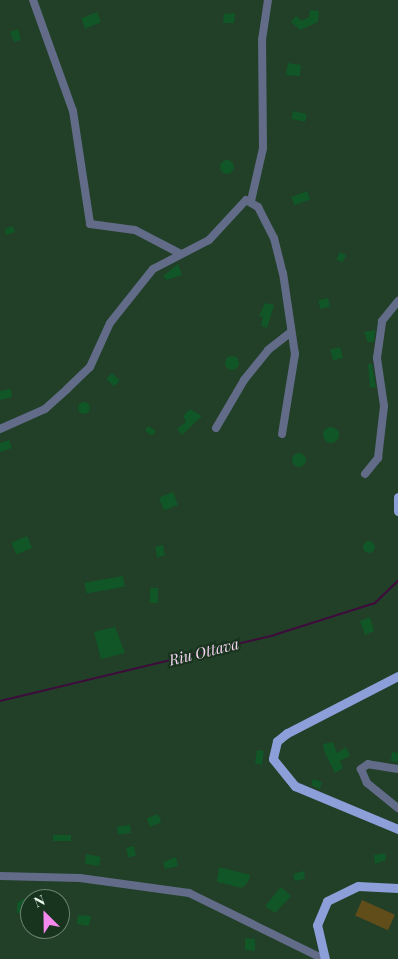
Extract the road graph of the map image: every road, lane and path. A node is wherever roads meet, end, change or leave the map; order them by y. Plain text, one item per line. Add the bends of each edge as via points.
1 (33, 0) edge
2 (268, 0) edge
3 (251, 201) junction
4 (179, 253) junction
5 (398, 301) edge
6 (290, 333) junction
7 (216, 428) dead end
8 (0, 430) edge
9 (282, 434) dead end
10 (365, 474) dead end
11 (398, 497) edge
12 (398, 511) edge
13 (398, 676) edge
14 (398, 769) edge
15 (398, 808) edge
16 (398, 829) edge
17 (0, 876) edge
18 (398, 888) edge
19 (325, 959) edge

1 - 4 street via 73,111 90,224 135,230
2 - 3 street via 262,40 263,148
3 - 4 street via 238,205 210,240
3 - 6 street via 274,238
4 - 8 street via 153,269 110,323 90,367 45,409
5 - 10 street via 382,320 377,358 384,406 375,466
6 - 7 street via 268,350 244,380
6 - 9 street via 295,354
11 - 12 main road
13 - 16 main road via 287,733 277,740 273,759 294,786
14 - 15 street via 368,764 361,769 367,783
17 - 19 street via 80,878 189,893
18 - 19 main road via 358,886 327,901 317,925

